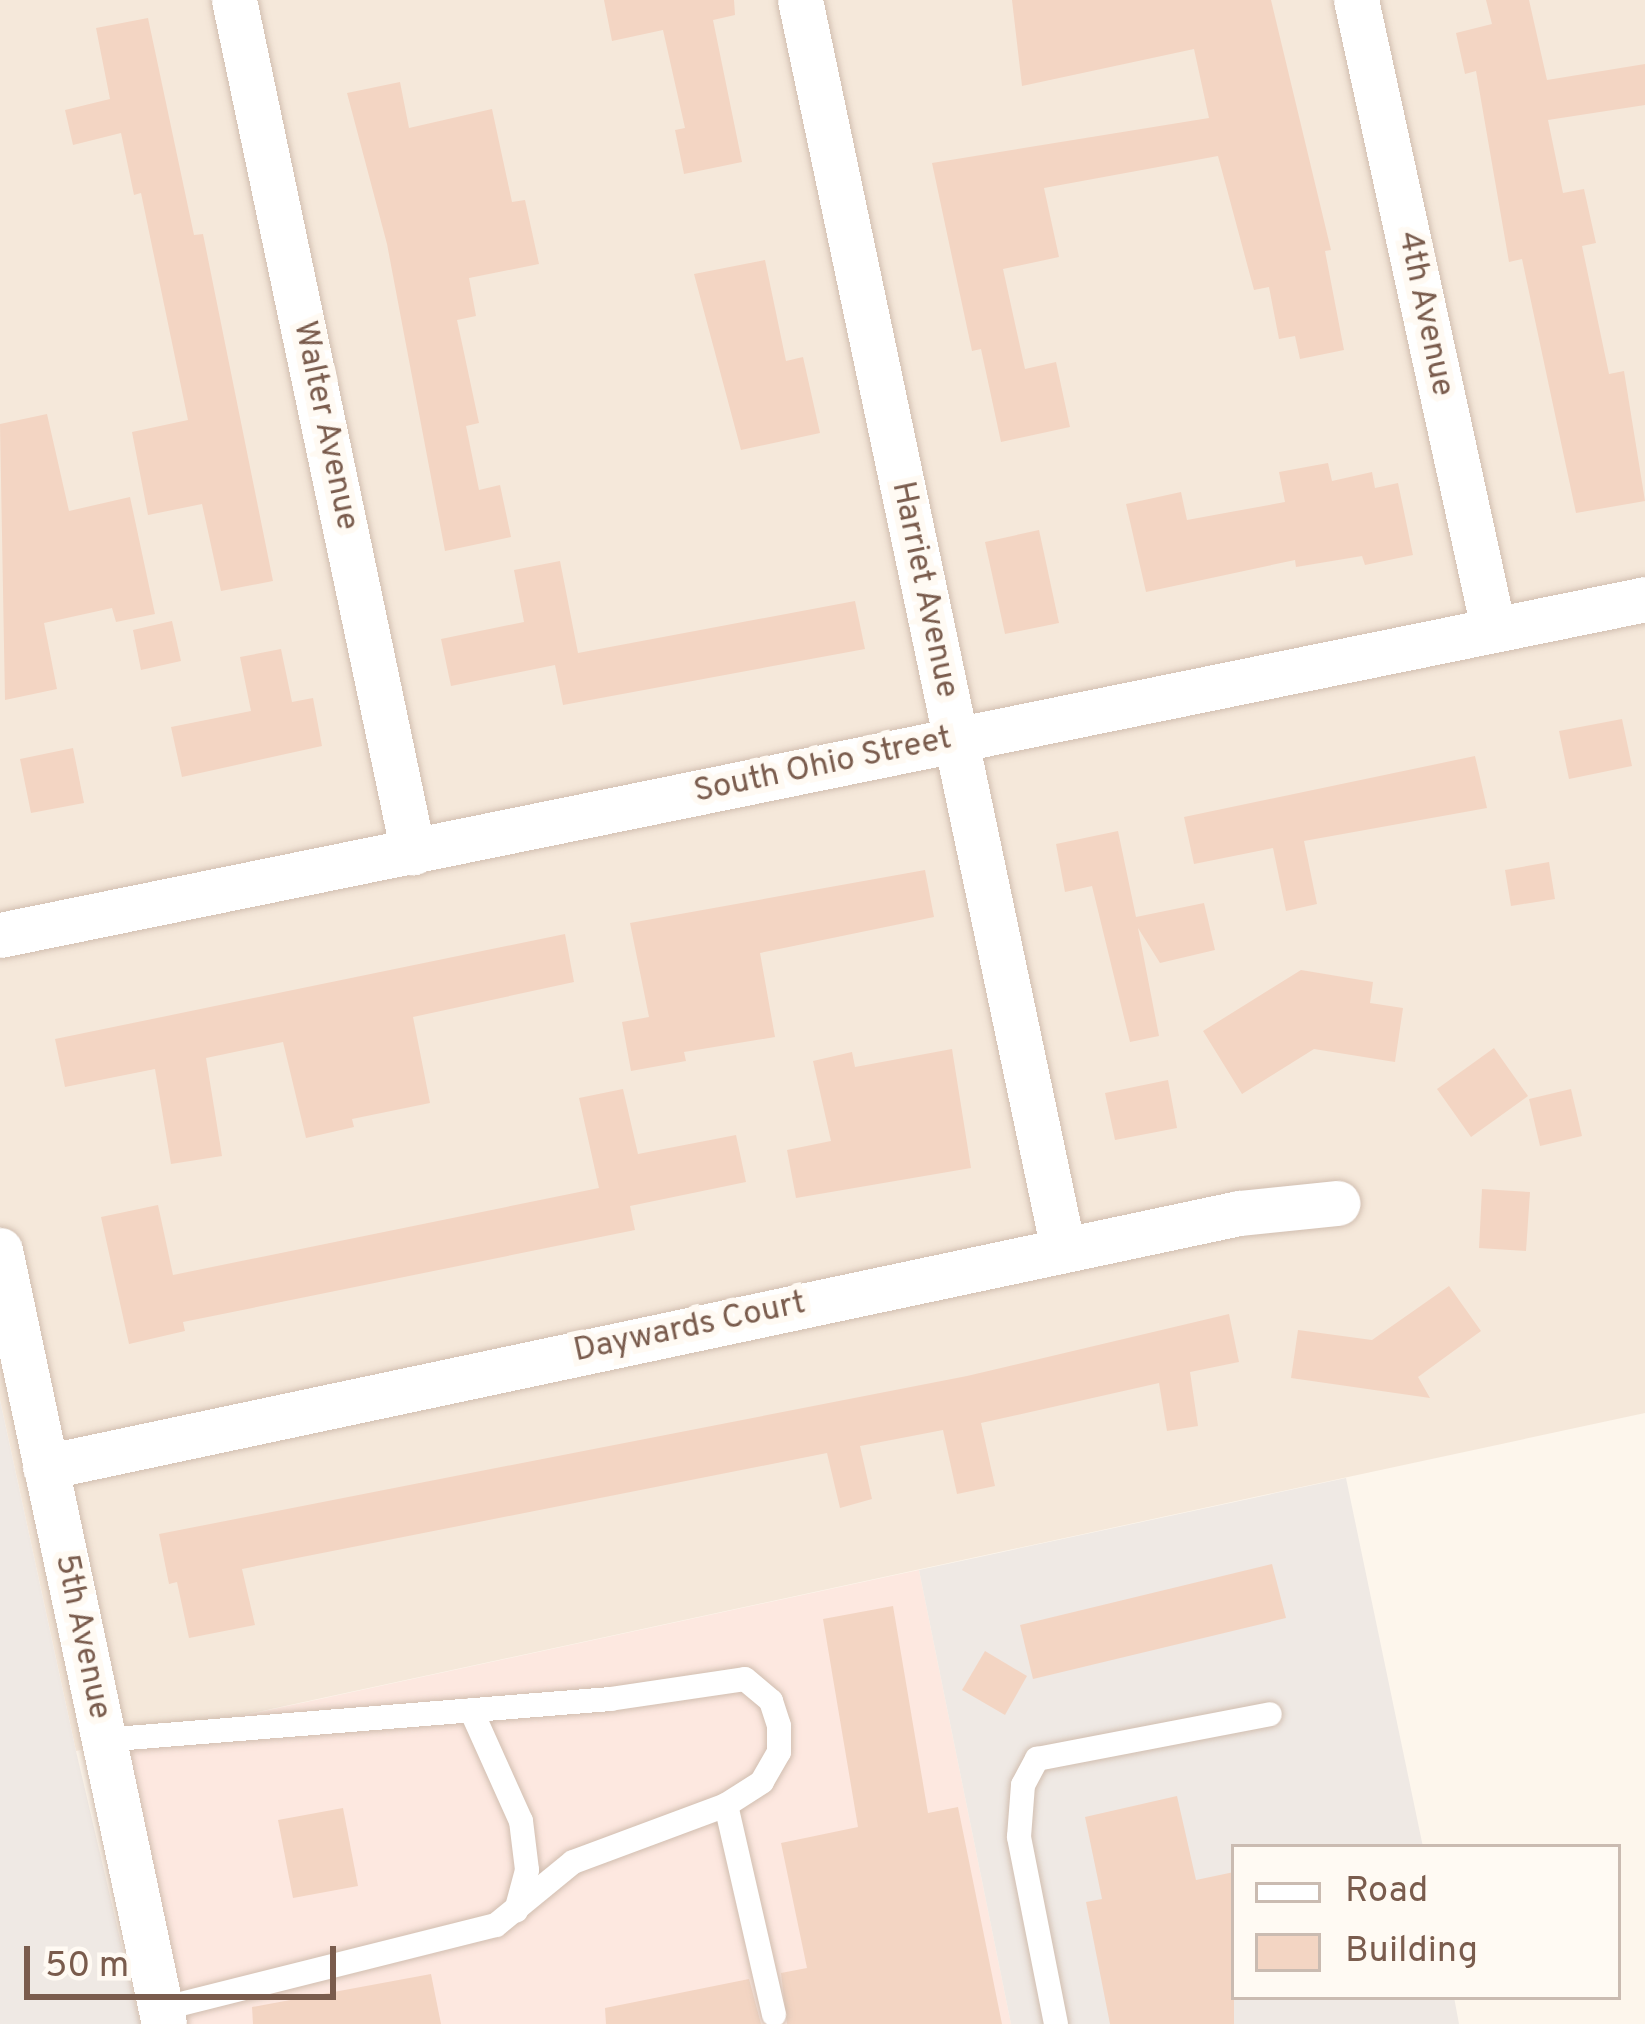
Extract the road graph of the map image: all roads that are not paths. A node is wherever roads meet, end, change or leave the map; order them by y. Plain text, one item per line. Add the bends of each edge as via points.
1 (234, 0) edge
2 (800, 0) edge
3 (1356, 0) edge
4 (1645, 599) edge
5 (1493, 628) junction
6 (955, 740) junction
7 (413, 852) junction
8 (0, 935) edge
9 (1337, 1204) dead end
10 (1064, 1249) junction
11 (0, 1250) edge
12 (44, 1468) junction
13 (471, 1710) junction
14 (1270, 1714) dead end
15 (103, 1740) junction
16 (726, 1805) junction
17 (515, 1914) junction
18 (774, 2015) dead end
19 (163, 2017) edge
20 (1056, 2024) edge

1 - 7 street, Walter Avenue
2 - 6 street, Harriet Avenue
3 - 5 street, 4th Avenue
4 - 5 street, South Ohio Street
5 - 6 street, South Ohio Street
6 - 7 street, South Ohio Street
6 - 10 street, Harriet Avenue
7 - 8 street, South Ohio Street
9 - 10 street, Daywards Court via 1239,1213
10 - 12 street, Daywards Court
11 - 12 street, 5th Avenue
12 - 15 street, 5th Avenue
13 - 15 lane
13 - 16 lane via 745,1679 771,1700 779,1752 762,1782
13 - 17 lane via 521,1821 527,1870
14 - 20 lane via 1036,1759 1023,1785 1019,1837
15 - 19 street, 5th Avenue
16 - 17 lane via 573,1862
16 - 18 lane
17 - 19 lane

